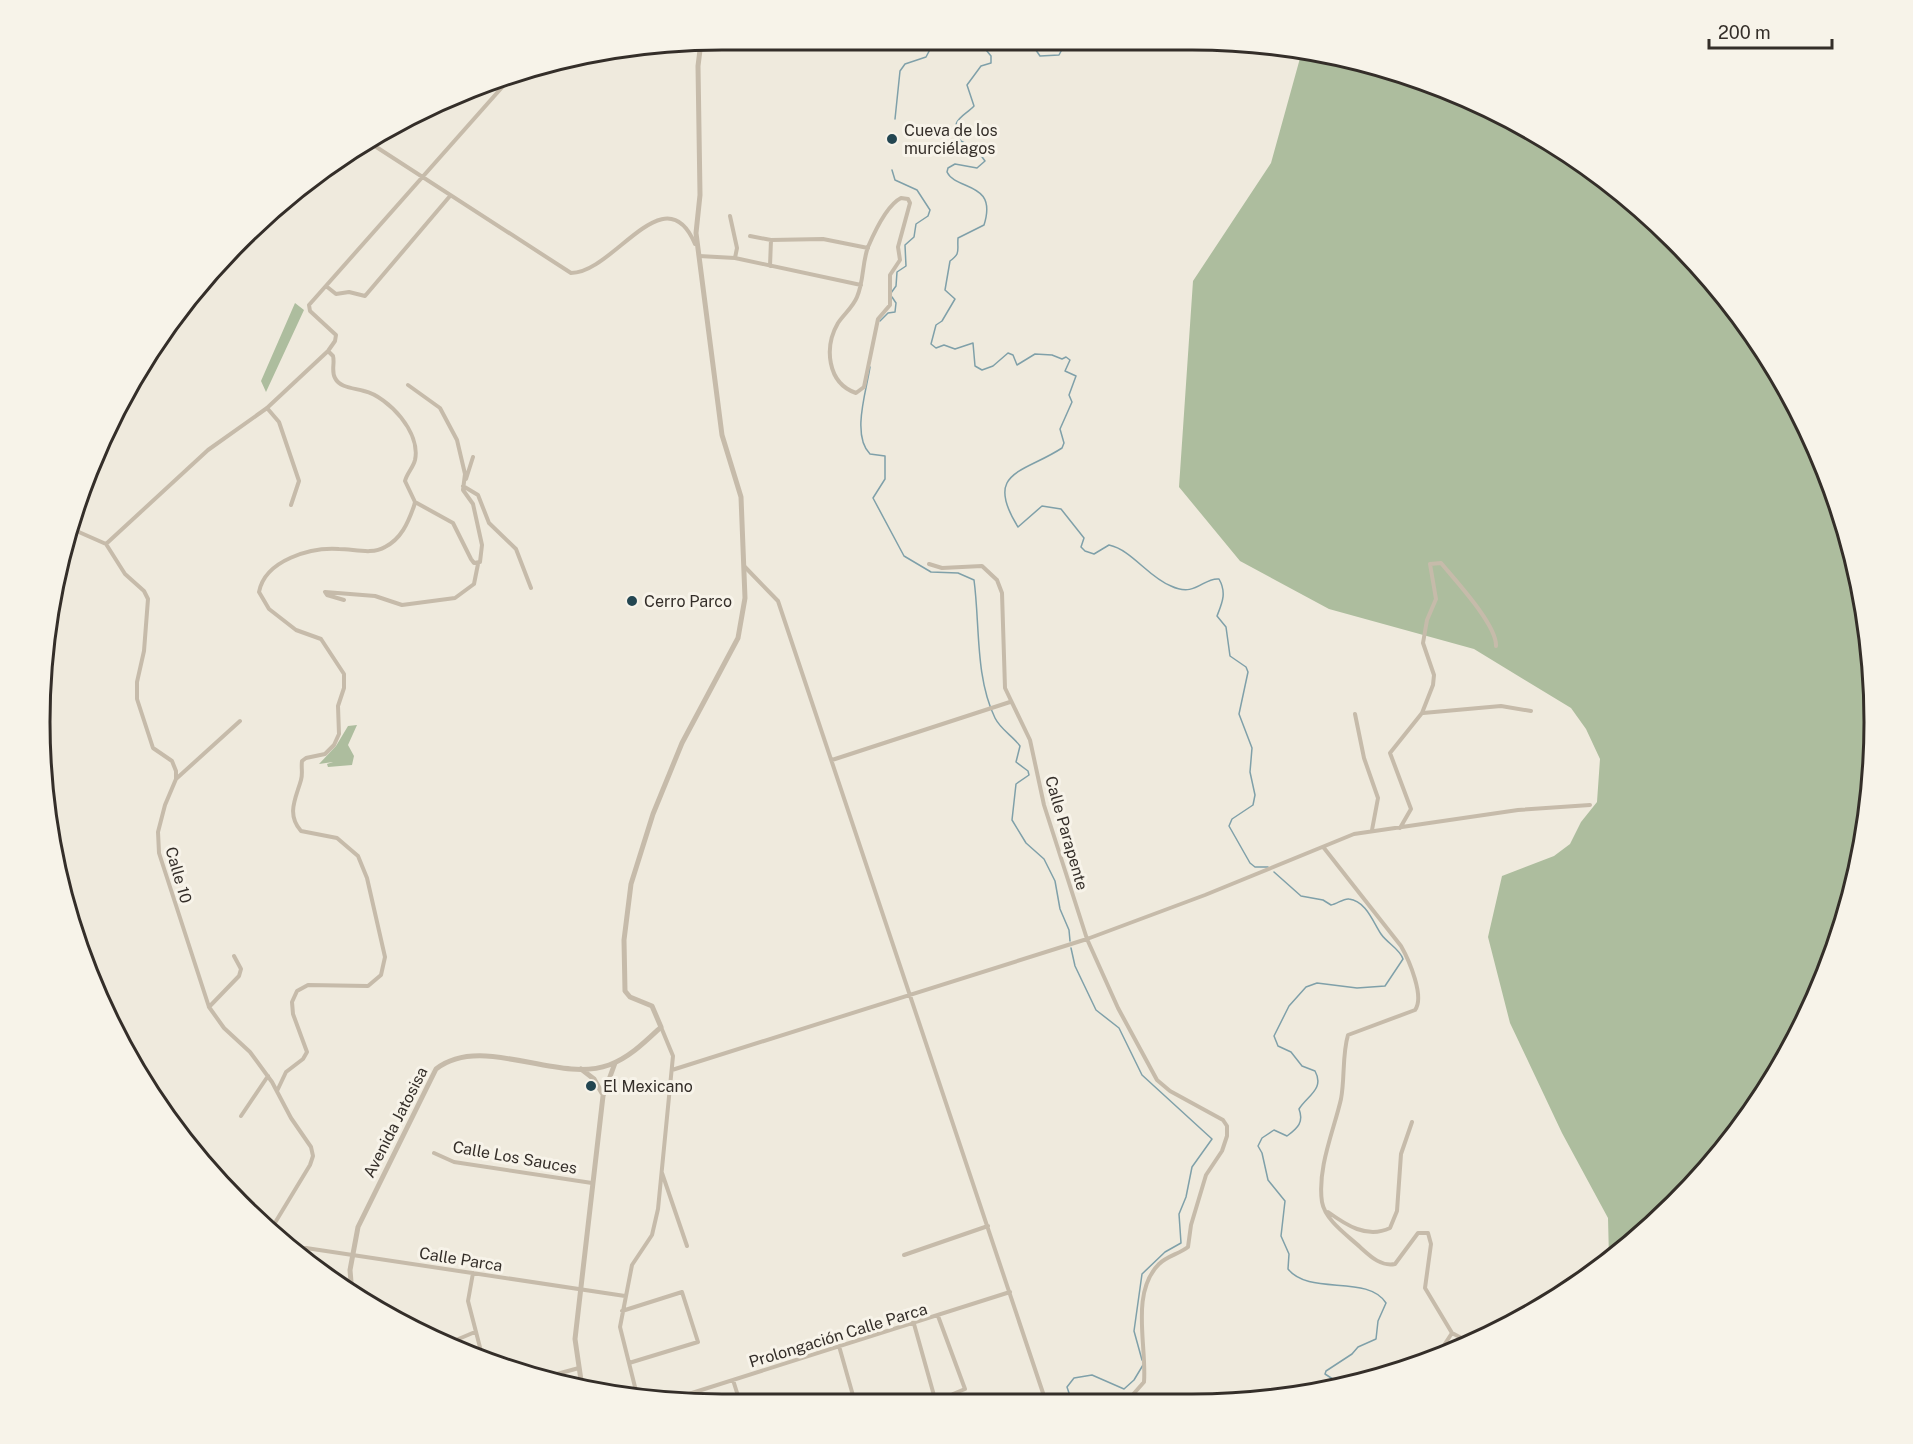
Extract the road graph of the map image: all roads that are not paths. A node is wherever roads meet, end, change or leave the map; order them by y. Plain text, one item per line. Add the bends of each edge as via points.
1 (700, 50) edge
2 (503, 86) edge
3 (375, 147) edge
4 (422, 178) junction
5 (450, 196) junction
6 (730, 216) dead end
7 (750, 237) dead end
8 (771, 240) junction
9 (868, 248) junction
10 (699, 253) junction
11 (735, 258) junction
12 (770, 266) junction
13 (861, 285) junction
14 (326, 286) junction
15 (328, 351) junction
16 (408, 385) dead end
17 (267, 408) junction
18 (473, 457) dead end
19 (465, 479) junction
20 (463, 486) junction
21 (415, 502) junction
22 (291, 505) dead end
23 (77, 531) edge
24 (106, 544) junction
25 (478, 564) junction
26 (929, 564) dead end
27 (745, 567) junction
28 (531, 588) dead end
29 (344, 600) dead end
30 (1496, 646) dead end
31 (1010, 702) junction
32 (1532, 711) dead end
33 (1422, 713) junction
34 (1355, 714) dead end
35 (240, 721) dead end
36 (832, 760) junction
37 (176, 779) junction
38 (1590, 805) dead end
39 (1399, 828) junction
40 (1372, 830) junction
41 (1324, 848) junction
42 (1087, 939) junction
43 (234, 956) dead end
44 (912, 996) junction
45 (209, 1007) junction
46 (661, 1027) junction
47 (616, 1062) junction
48 (580, 1068) junction
49 (672, 1070) junction
50 (268, 1076) junction
51 (277, 1091) junction
52 (603, 1096) junction
53 (241, 1116) dead end
54 (1412, 1122) dead end
55 (434, 1153) dead end
56 (661, 1172) junction
57 (592, 1182) junction
58 (1325, 1210) junction
59 (274, 1224) edge
60 (988, 1226) junction
61 (687, 1246) dead end
62 (304, 1248) edge
63 (351, 1254) junction
64 (904, 1255) dead end
65 (473, 1273) junction
66 (352, 1283) edge
67 (580, 1288) junction
68 (1010, 1292) junction
69 (625, 1296) junction
70 (622, 1311) junction
71 (938, 1316) junction
72 (914, 1324) junction
73 (475, 1332) junction
74 (1452, 1333) junction
75 (1460, 1337) edge
76 (457, 1340) edge
77 (1445, 1344) edge
78 (839, 1346) junction
79 (480, 1349) edge
80 (629, 1363) junction
81 (579, 1368) junction
82 (557, 1374) edge
83 (581, 1380) edge
84 (733, 1380) junction
85 (636, 1389) edge
86 (695, 1393) edge
87 (737, 1394) edge
88 (853, 1394) edge
89 (934, 1394) edge
90 (953, 1394) edge
91 (1043, 1394) edge
92 (1133, 1394) edge

1 - 10 street via 700,195 696,223
2 - 4 street
3 - 4 street
4 - 5 street
4 - 14 street
5 - 10 street via 571,273 589,269 652,223 665,218 684,223
5 - 14 street via 365,296 336,294
6 - 11 street via 737,248
7 - 8 street
8 - 9 street via 815,238
8 - 12 street
9 - 13 street
9 - 13 street via 896,200 908,199 910,208 898,247 900,260 890,275 890,304 878,319 864,387 856,393 835,377 830,352 834,333
10 - 11 street
10 - 27 street via 722,435 741,497
11 - 12 street
12 - 13 street
14 - 15 street via 308,308 336,336
15 - 17 street
15 - 21 street via 333,356 336,381 375,395 410,431 415,460 405,481
16 - 19 street via 440,408 459,444
17 - 22 street via 279,422 299,481
17 - 24 street via 208,450
18 - 19 street
19 - 20 street
20 - 25 street via 473,504 482,545 482,560
20 - 28 street via 478,495 489,523 516,549
21 - 25 street via 451,521 460,542
21 - 51 street via 399,537 384,548 322,549 296,556 269,572 260,584 260,594 269,609 296,630 321,639 344,674 338,738 325,754 302,761 293,812 301,831 337,838 358,856 367,878 385,957 381,975 368,986 308,985 297,991 292,1002 293,1014 307,1052 286,1072
23 - 24 street
24 - 37 street via 125,574 148,599 137,699 153,748 172,761
25 - 29 street via 474,585 455,598 396,605 375,596 325,592
26 - 31 street, Calle Parapente via 942,568 982,566 997,580 1002,593 1004,680
27 - 36 street via 778,601
27 - 46 street via 745,598 738,638 682,743 653,814 631,884 624,940 625,991 632,999 652,1006
30 - 33 street via 1485,620 1452,576 1441,563 1430,564 1436,603 1426,620 1423,643 1434,680
31 - 36 street
31 - 42 street, Calle Parapente via 1030,740 1044,805
32 - 33 street via 1501,706
33 - 39 street via 1390,753 1411,809
34 - 40 street via 1378,798
35 - 37 street
36 - 44 street
37 - 45 street, Calle 10 via 165,805 157,844
38 - 39 street via 1518,810
39 - 40 street
40 - 41 street
41 - 42 street
41 - 58 street via 1401,946 1419,1000 1415,1010 1348,1035 1341,1097 1325,1160
42 - 44 street
42 - 92 street, Calle Parapente via 1157,1080 1227,1126 1222,1151 1206,1175 1189,1245 1162,1261 1149,1279 1143,1314 1144,1382
43 - 45 street via 241,969 239,976
44 - 49 street
44 - 60 street
45 - 50 street, Calle 10
46 - 47 street, Avenida Jatosisa
46 - 49 street via 672,1051
47 - 48 street, Avenida Jatosisa
47 - 52 street, Avenida Jatosisa
48 - 52 street via 594,1080
48 - 63 street, Avenida Jatosisa via 469,1055 447,1060 432,1076 379,1181 358,1227
49 - 56 street
50 - 51 street, Calle 10
50 - 53 street
51 - 59 street, Calle 10 via 313,1156
52 - 57 street, Avenida Jatosisa
54 - 58 street via 1401,1154 1397,1211 1390,1228 1359,1230
55 - 57 street, Calle Los Sauces via 454,1162
56 - 61 street
56 - 69 street via 652,1235 634,1260
57 - 67 street, Avenida Jatosisa
58 - 74 street via 1344,1233 1382,1263 1395,1264 1418,1233 1428,1233 1431,1244 1425,1288
60 - 64 street
60 - 68 street
62 - 63 street, Calle Parca
63 - 65 street, Calle Parca
63 - 66 street, Avenida Jatosisa
65 - 67 street, Calle Parca
65 - 73 street via 468,1300
67 - 69 street, Calle Parca
67 - 81 street, Avenida Jatosisa via 575,1339
68 - 71 street, Prolongación Calle Parca
68 - 91 street
69 - 70 street
70 - 80 street via 620,1327
70 - 80 street via 682,1292 698,1342
71 - 72 street, Prolongación Calle Parca
71 - 90 street via 964,1386 964,1391
72 - 78 street, Prolongación Calle Parca
72 - 89 street
73 - 76 street
73 - 79 street
74 - 75 street
74 - 77 street
78 - 84 street, Prolongación Calle Parca
78 - 88 street
80 - 85 street
81 - 82 street
81 - 83 street, Avenida Jatosisa
84 - 86 street, Prolongación Calle Parca
84 - 87 street

